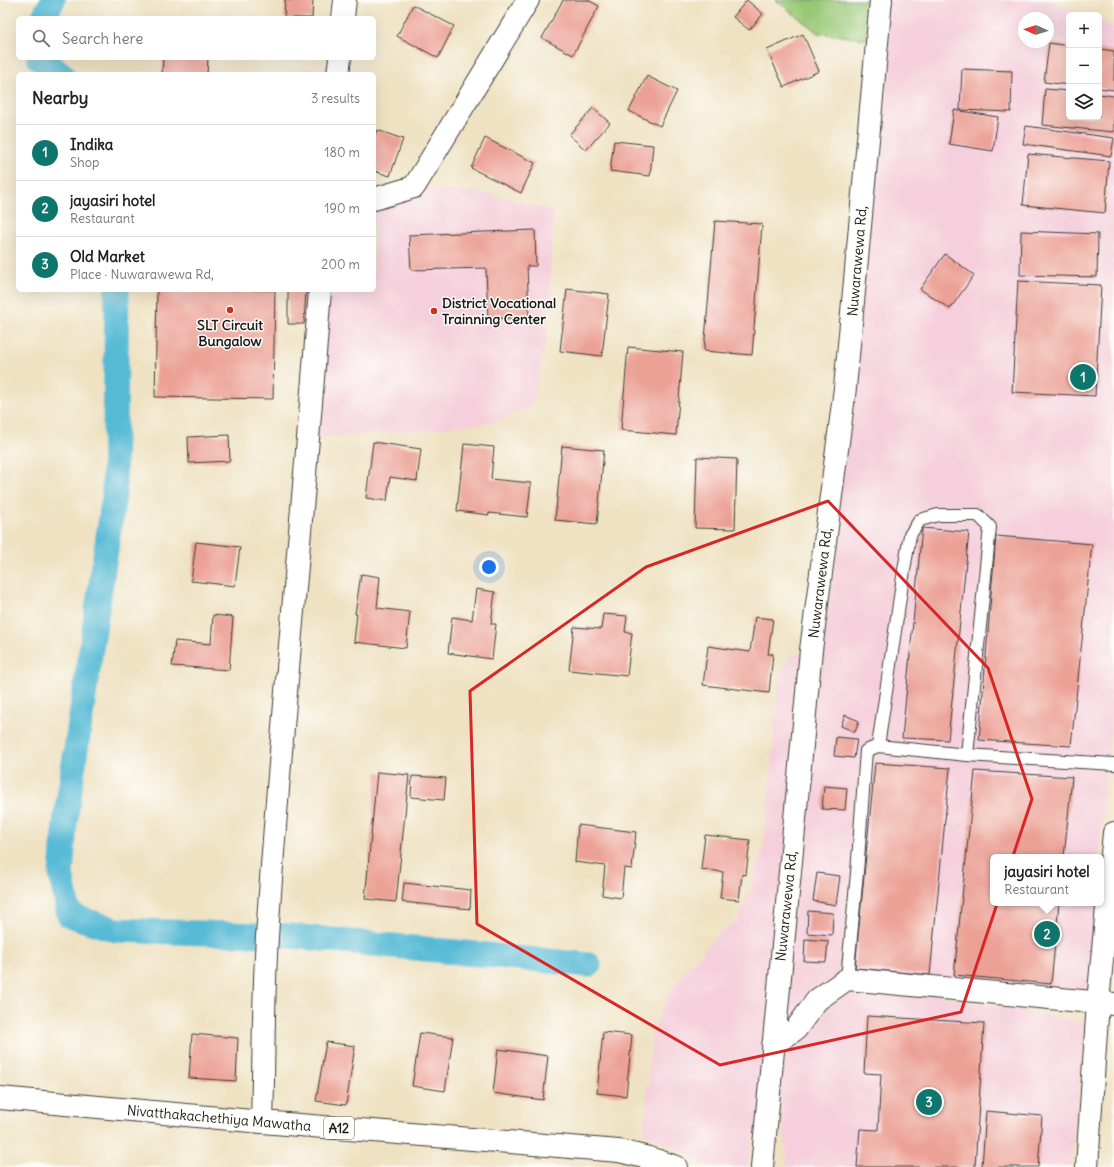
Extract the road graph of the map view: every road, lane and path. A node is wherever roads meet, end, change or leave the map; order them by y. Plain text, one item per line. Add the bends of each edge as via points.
1 (345, 0) edge
2 (528, 0) edge
3 (881, 0) edge
4 (343, 16) edge
5 (340, 60) edge
6 (338, 72) edge
7 (376, 199) edge
8 (320, 292) edge
9 (878, 746) junction
10 (967, 754) junction
11 (1114, 764) edge
12 (1114, 833) edge
13 (847, 979) junction
14 (1106, 1003) edge
15 (772, 1045) junction
16 (0, 1098) edge
17 (262, 1122) junction
18 (676, 1167) edge
19 (762, 1167) edge
20 (1087, 1167) edge

1 - 4 main road
2 - 7 main road via 414,187
3 - 15 main road, Nuwarawewa Rd, via 844,388 811,650
5 - 6 main road
8 - 17 main road via 267,939
9 - 10 lane
9 - 10 lane via 910,535 920,520 938,515 978,515 990,527
9 - 13 lane via 866,751
10 - 11 lane
12 - 14 main road
13 - 14 main road
13 - 15 main road via 817,1000 796,1029
14 - 20 main road
15 - 19 main road, Nuwarawewa Rd,
16 - 17 main road, Nivatthakachethiya Mawatha / A12
17 - 18 main road, Nivatthakachethiya Mawatha / A12 via 619,1151

